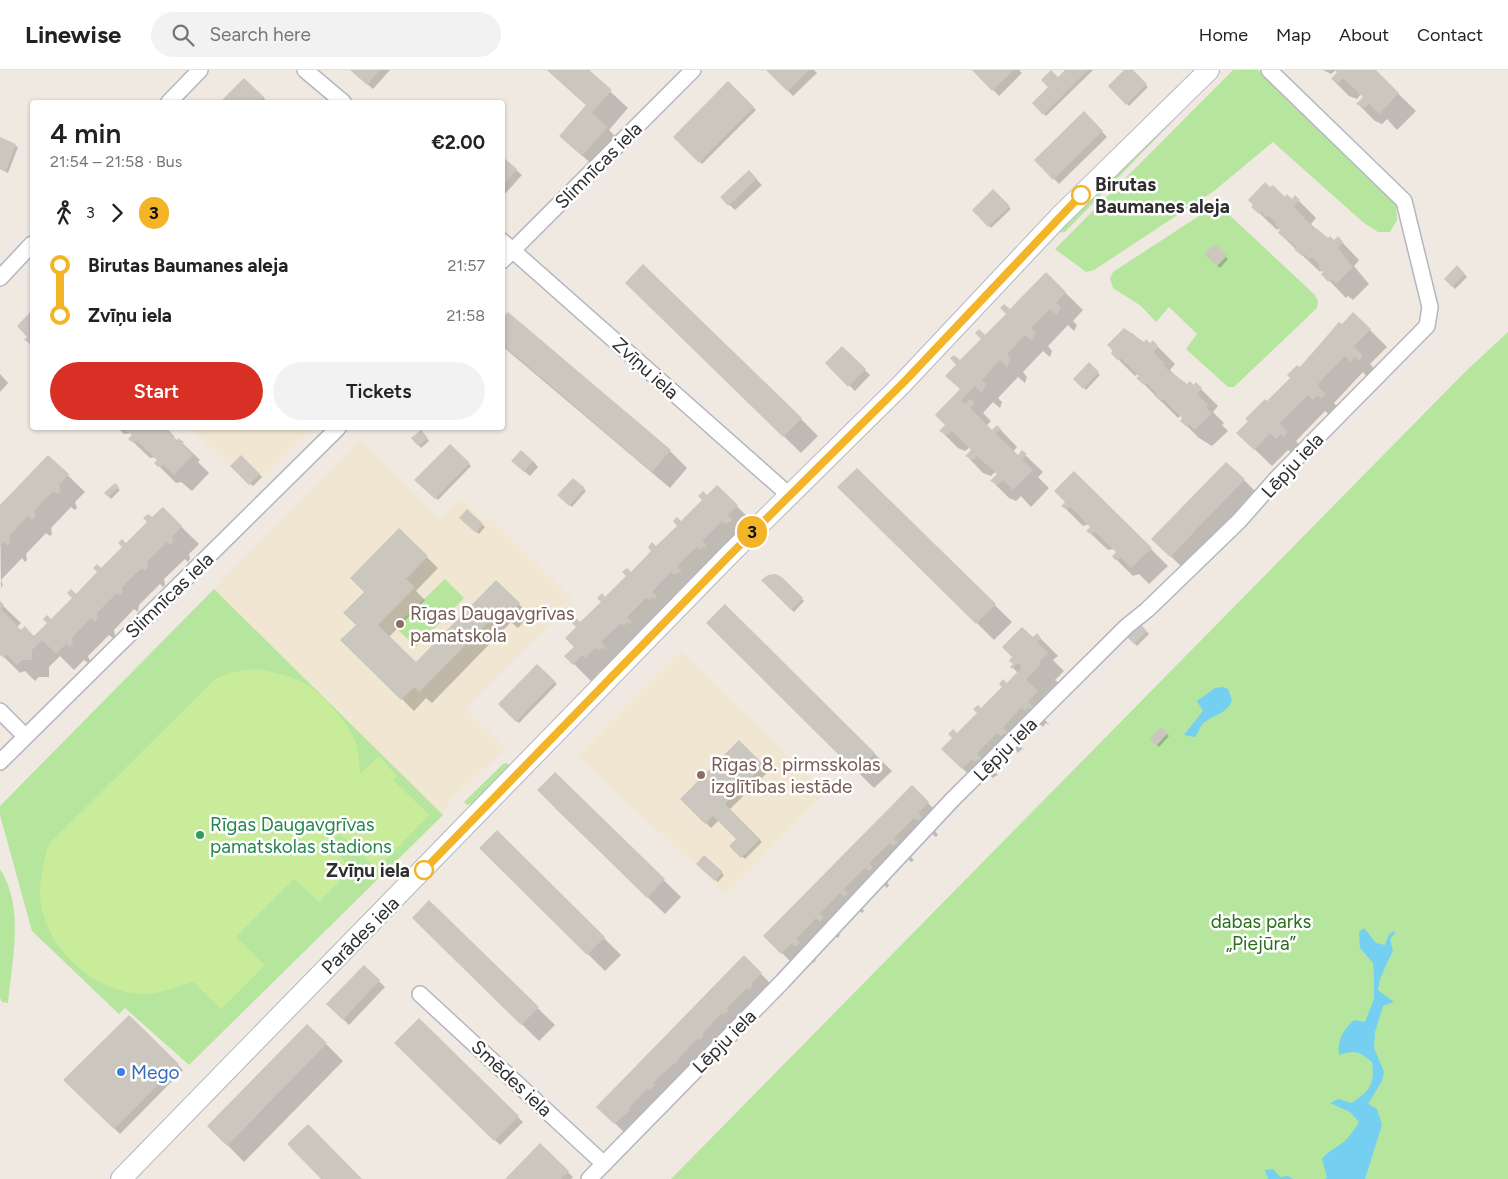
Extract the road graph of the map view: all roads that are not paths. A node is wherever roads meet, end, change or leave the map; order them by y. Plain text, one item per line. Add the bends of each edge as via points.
1 (200, 70) edge
2 (306, 70) edge
3 (693, 70) edge
4 (1209, 70) edge
5 (1269, 70) edge
6 (171, 100) edge
7 (341, 100) edge
8 (30, 246) edge
9 (506, 251) edge
10 (0, 278) edge
11 (336, 430) edge
12 (789, 495) junction
13 (0, 711) edge
14 (25, 736) junction
15 (0, 762) edge
16 (420, 994) dead end
17 (604, 1164) junction
18 (121, 1179) edge
19 (588, 1179) edge

1 - 6 street
2 - 7 street
3 - 9 street, Slimnīcas iela
4 - 12 street, Parādes iela via 1059,217 906,380
5 - 17 street, Lēpju iela via 1404,201 1430,307 1427,326 1239,521 1127,626 952,800 782,982
8 - 10 street
9 - 12 street, Zvīņu iela
11 - 14 street, Slimnīcas iela
12 - 18 street, Parādes iela
13 - 14 street
14 - 15 street, Slimnīcas iela
16 - 17 street, Smēdes iela
17 - 19 street, Lēpju iela

